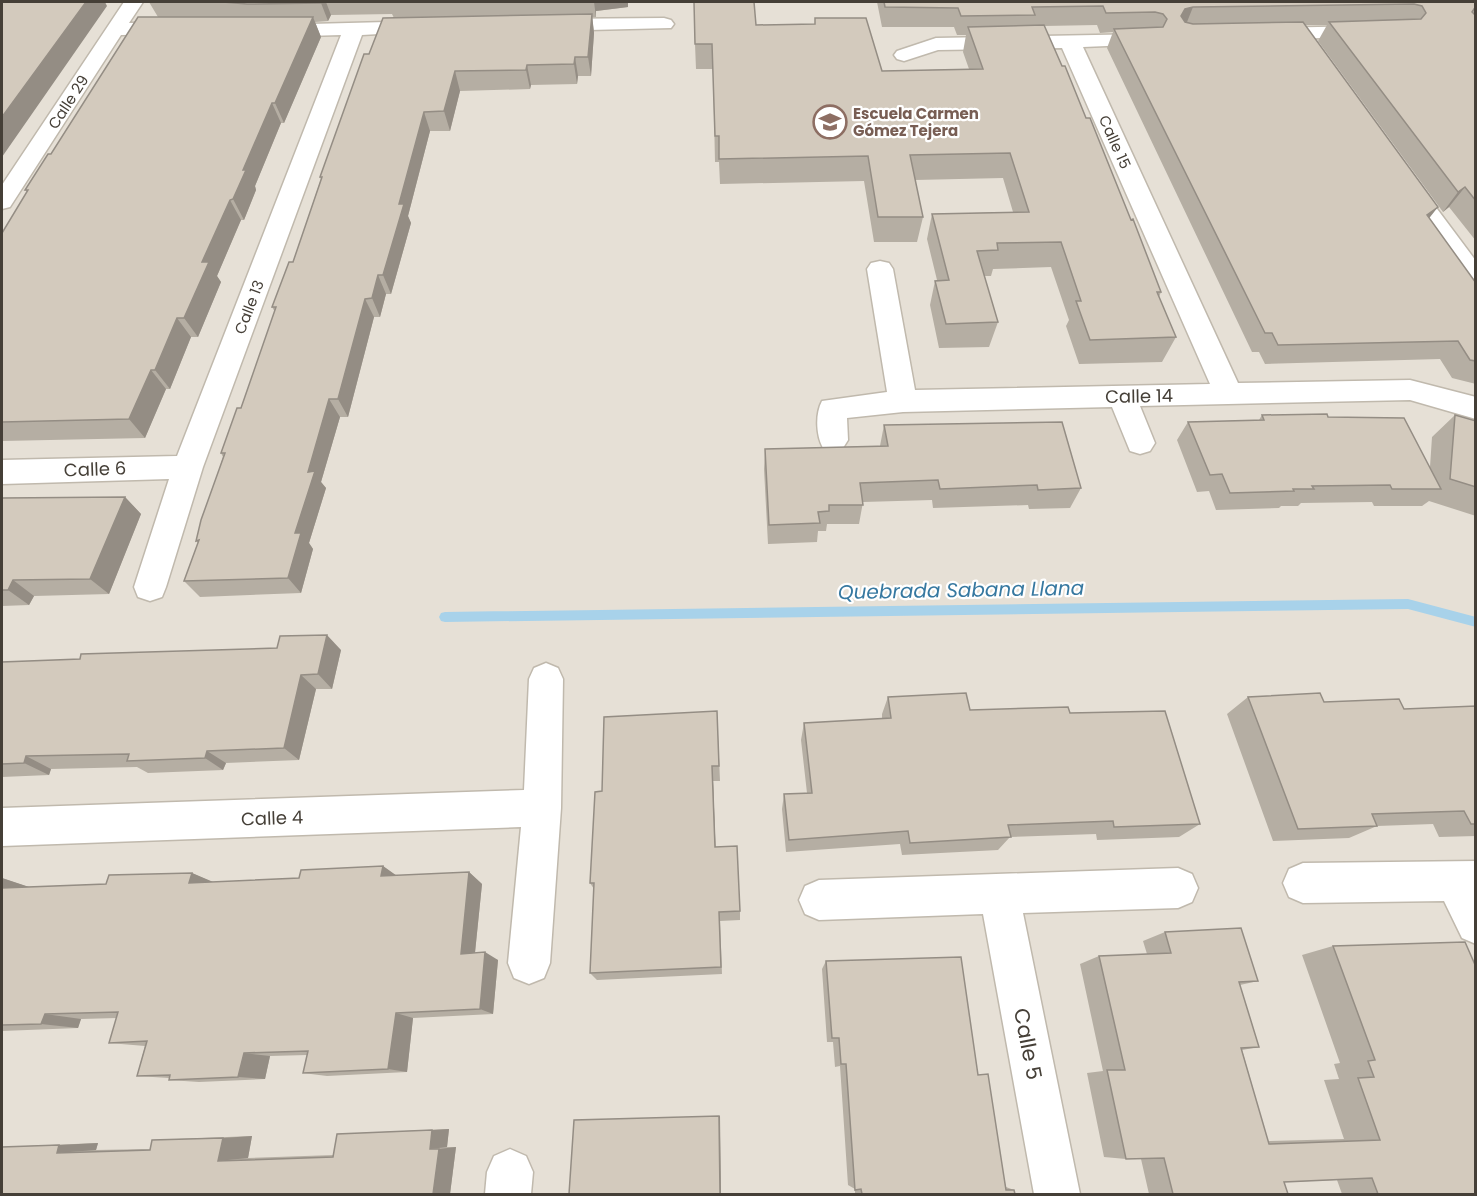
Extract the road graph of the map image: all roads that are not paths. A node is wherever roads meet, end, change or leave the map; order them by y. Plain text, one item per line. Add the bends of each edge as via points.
1 (133, 2) edge
2 (664, 24) dead end
3 (533, 26) edge
4 (450, 27) edge
5 (200, 28) edge
6 (354, 28) junction
7 (116, 29) junction
8 (255, 32) edge
9 (1391, 32) edge
10 (1254, 34) edge
11 (1300, 34) junction
12 (1148, 40) edge
13 (1070, 42) junction
14 (1314, 53) edge
15 (904, 55) dead end
16 (1388, 157) edge
17 (2, 202) edge
18 (880, 269) dead end
19 (1476, 280) edge
20 (1229, 394) junction
21 (1122, 396) junction
22 (903, 401) junction
23 (1476, 408) edge
24 (833, 441) dead end
25 (1140, 443) dead end
26 (188, 467) junction
27 (2, 472) edge
28 (150, 587) dead end
29 (546, 679) dead end
30 (542, 808) junction
31 (2, 827) edge
32 (1466, 881) edge
33 (1303, 883) dead end
34 (1178, 888) dead end
35 (999, 894) junction
36 (819, 900) dead end
37 (1476, 924) edge
38 (530, 963) dead end
39 (1056, 1194) edge

1 - 7 street, Calle 29
2 - 3 street
4 - 6 street
5 - 7 street
6 - 8 street
6 - 26 street, Calle 13
7 - 17 street, Calle 29
9 - 11 street
10 - 11 street
11 - 14 street
12 - 13 street
13 - 15 street via 936,44
13 - 20 street, Calle 15
16 - 19 street
18 - 22 street
20 - 21 street, Calle 14
20 - 23 street, Calle 14 via 1410,390
21 - 22 street, Calle 14
21 - 25 street
22 - 24 street, Calle 14 via 832,409
26 - 27 street, Calle 6
26 - 28 street, Calle 13
29 - 30 street
30 - 31 street, Calle 4
30 - 38 street
32 - 33 street
32 - 37 street
34 - 35 street
35 - 36 street
35 - 39 street, Calle 5

